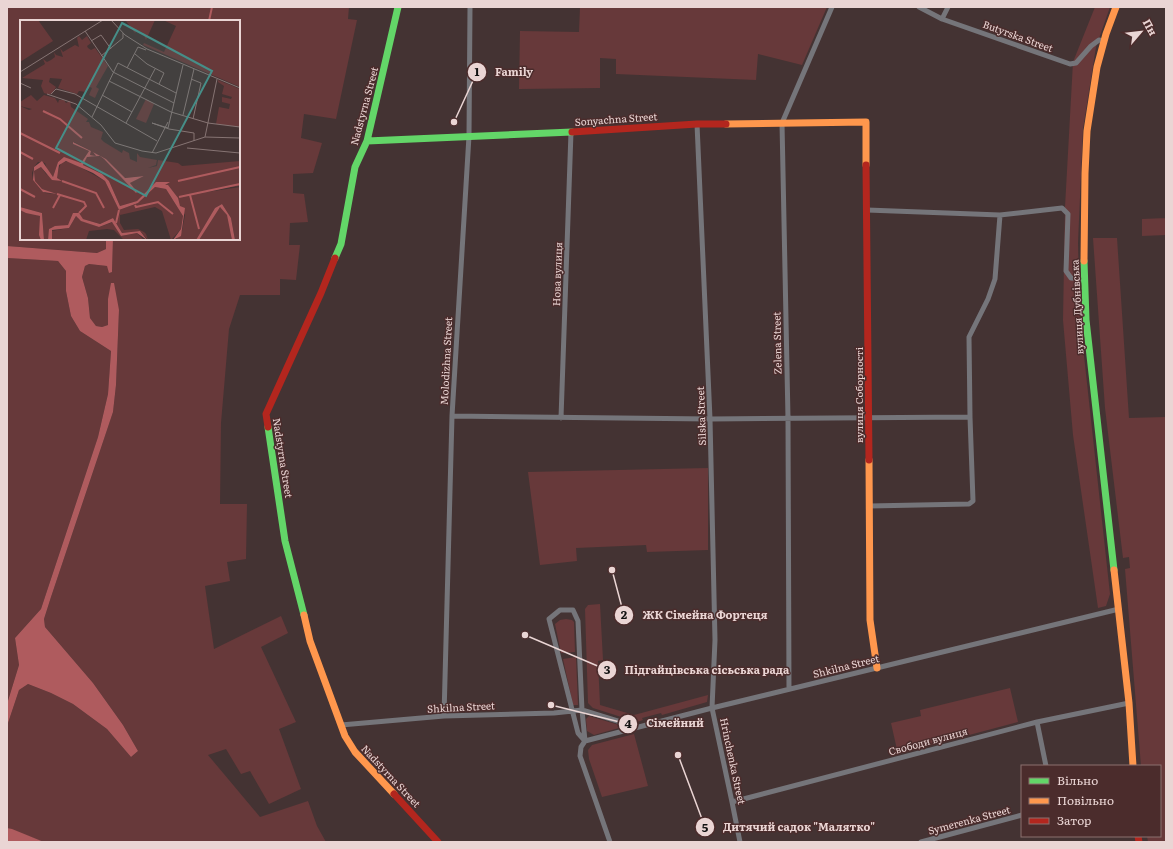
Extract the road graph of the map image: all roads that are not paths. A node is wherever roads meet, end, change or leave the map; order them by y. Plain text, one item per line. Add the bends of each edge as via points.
1 (398, 7) edge
2 (470, 7) edge
3 (832, 7) edge
4 (919, 7) edge
5 (948, 7) edge
6 (1116, 7) edge
7 (942, 19) junction
8 (1104, 41) junction
9 (866, 122) joint
10 (782, 123) junction
11 (697, 124) junction
12 (571, 132) junction
13 (469, 136) junction
14 (367, 140) junction
15 (867, 210) junction
16 (1000, 215) junction
17 (1084, 279) junction
18 (452, 416) junction
19 (869, 417) junction
20 (970, 417) junction
21 (561, 418) junction
22 (788, 418) junction
23 (710, 419) junction
24 (869, 506) junction
25 (1119, 609) junction
26 (877, 668) junction
27 (789, 689) junction
28 (1129, 703) junction
29 (712, 708) junction
30 (582, 710) junction
31 (572, 712) junction
32 (444, 716) junction
33 (1038, 722) junction
34 (341, 725) junction
35 (638, 727) junction
36 (585, 741) junction
37 (1046, 765) edge
38 (1133, 765) edge
39 (732, 802) junction
40 (1021, 815) edge
41 (438, 842) edge
42 (610, 842) edge
43 (740, 842) edge
44 (921, 842) edge

1 - 14 main road, Nadstyrna Street
2 - 13 street, Molodizhna Street
3 - 10 street, Zelena Street
4 - 7 street, Butyrska Street
5 - 7 street
6 - 8 main road, вулиця Дубнівська
7 - 8 street, Butyrska Street via 1070,64 1076,63 1099,40
8 - 17 main road, вулиця Дубнівська via 1087,130
9 - 10 main road, Sonyachna Street
9 - 15 main road, вулиця Соборності
10 - 11 main road, Sonyachna Street
10 - 22 street, Zelena Street
11 - 12 main road, Sonyachna Street
11 - 23 street, Silska Street
12 - 13 main road, Sonyachna Street
12 - 21 street, Нова вулиця
13 - 14 main road, Sonyachna Street
13 - 18 street, Molodizhna Street
14 - 34 main road, Nadstyrna Street via 354,167 341,244 266,414 285,541 310,641
15 - 16 street
15 - 19 main road, вулиця Соборності
16 - 17 street via 1062,208 1068,214 1066,271 1071,278
16 - 20 street via 995,279 969,337
17 - 25 main road, вулиця Дубнівська via 1087,327
18 - 21 street
18 - 32 street, Molodizhna Street
19 - 20 street
19 - 22 street
19 - 24 main road, вулиця Соборності
20 - 24 street via 973,501 969,504
21 - 23 street
22 - 23 street
22 - 27 street, Zelena Street
23 - 29 street, Silska Street via 715,640
24 - 26 main road, вулиця Соборності via 870,620
25 - 26 street, Shkilna Street
25 - 28 main road, вулиця Дубнівська
26 - 27 street, Shkilna Street
27 - 29 street, Shkilna Street
28 - 33 street, Свободи вулиця
28 - 38 main road, вулиця Дубнівська
29 - 35 street, Shkilna Street
29 - 39 street, Hrinchenka Street
30 - 31 street, Shkilna Street
30 - 31 street via 578,621 573,610 560,610 549,620
30 - 35 street
30 - 36 street
31 - 32 street, Shkilna Street
31 - 36 street via 578,733
32 - 34 street, Shkilna Street
33 - 37 street
33 - 39 street, Свободи вулиця
34 - 41 main road, Nadstyrna Street via 355,752
35 - 36 street, Shkilna Street
36 - 42 street via 580,756
39 - 43 street, Hrinchenka Street
40 - 44 street, Symerenka Street

